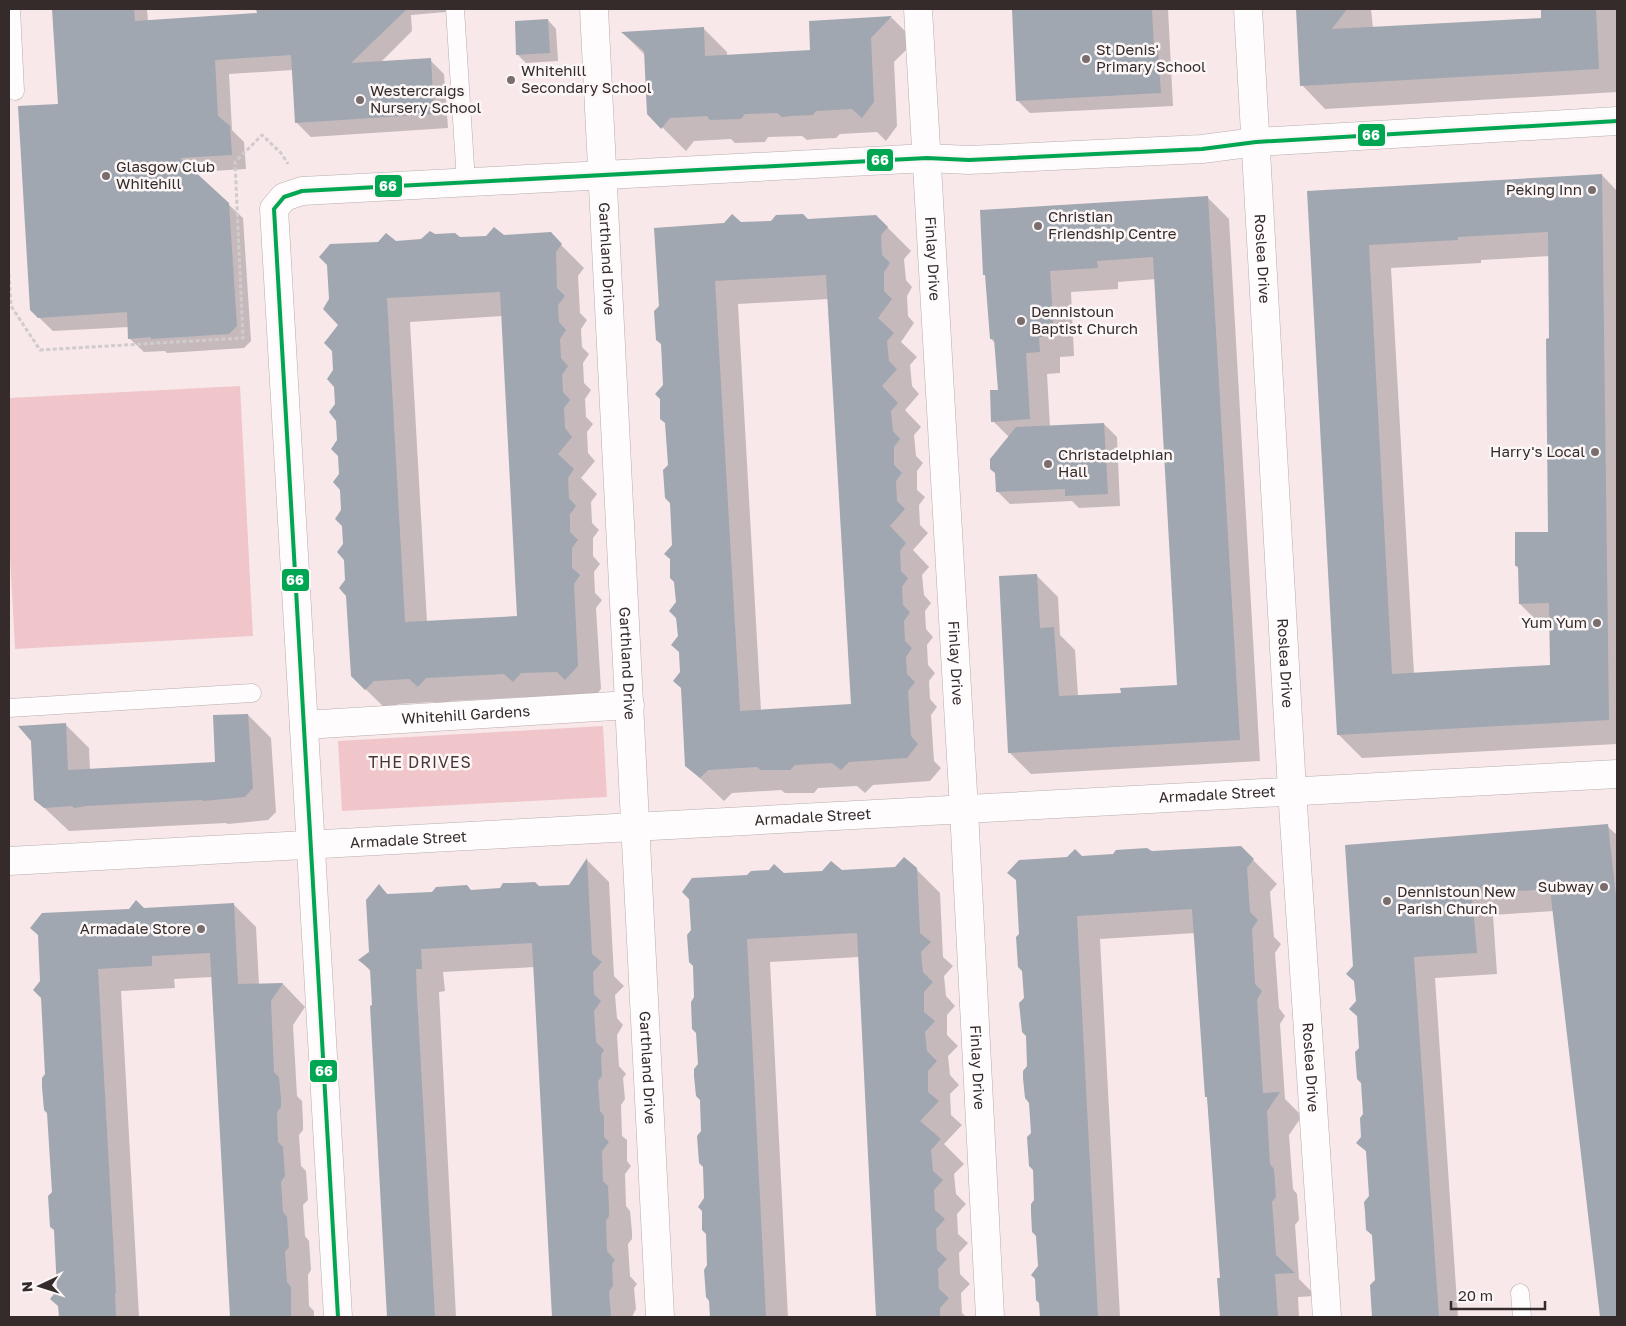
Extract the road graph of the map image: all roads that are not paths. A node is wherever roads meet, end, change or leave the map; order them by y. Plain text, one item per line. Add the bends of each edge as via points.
1 (11, 9) edge
2 (455, 9) edge
3 (594, 9) edge
4 (918, 9) edge
5 (1248, 9) edge
6 (15, 91) dead end
7 (1617, 121) edge
8 (1256, 142) junction
9 (927, 158) junction
10 (602, 176) junction
11 (466, 182) junction
12 (252, 693) dead end
13 (630, 705) junction
14 (9, 708) edge
15 (304, 725) junction
16 (1617, 774) edge
17 (1292, 790) junction
18 (964, 810) junction
19 (636, 827) junction
20 (310, 846) junction
21 (9, 861) edge
22 (1520, 1293) dead end
23 (338, 1317) edge
24 (660, 1317) edge
25 (990, 1317) edge
26 (1327, 1317) edge
27 (1522, 1317) edge

1 - 6 lane
2 - 11 lane
3 - 10 street, Garthland Drive
4 - 9 street, Finlay Drive
5 - 8 street, Roslea Drive
7 - 8 street
8 - 9 street via 1202,148 969,160
8 - 17 street, Roslea Drive
9 - 10 street
9 - 18 street, Finlay Drive
10 - 11 street
10 - 13 street, Garthland Drive
11 - 15 street via 293,194 274,209
12 - 14 lane
13 - 15 street, Whitehill Gardens
13 - 19 street, Garthland Drive
15 - 20 street
16 - 17 street, Armadale Street
17 - 18 street, Armadale Street
17 - 26 street, Roslea Drive
18 - 19 street, Armadale Street
18 - 25 street, Finlay Drive
19 - 20 street, Armadale Street
19 - 24 street, Garthland Drive
20 - 21 street, Armadale Street
20 - 23 street
22 - 27 lane

